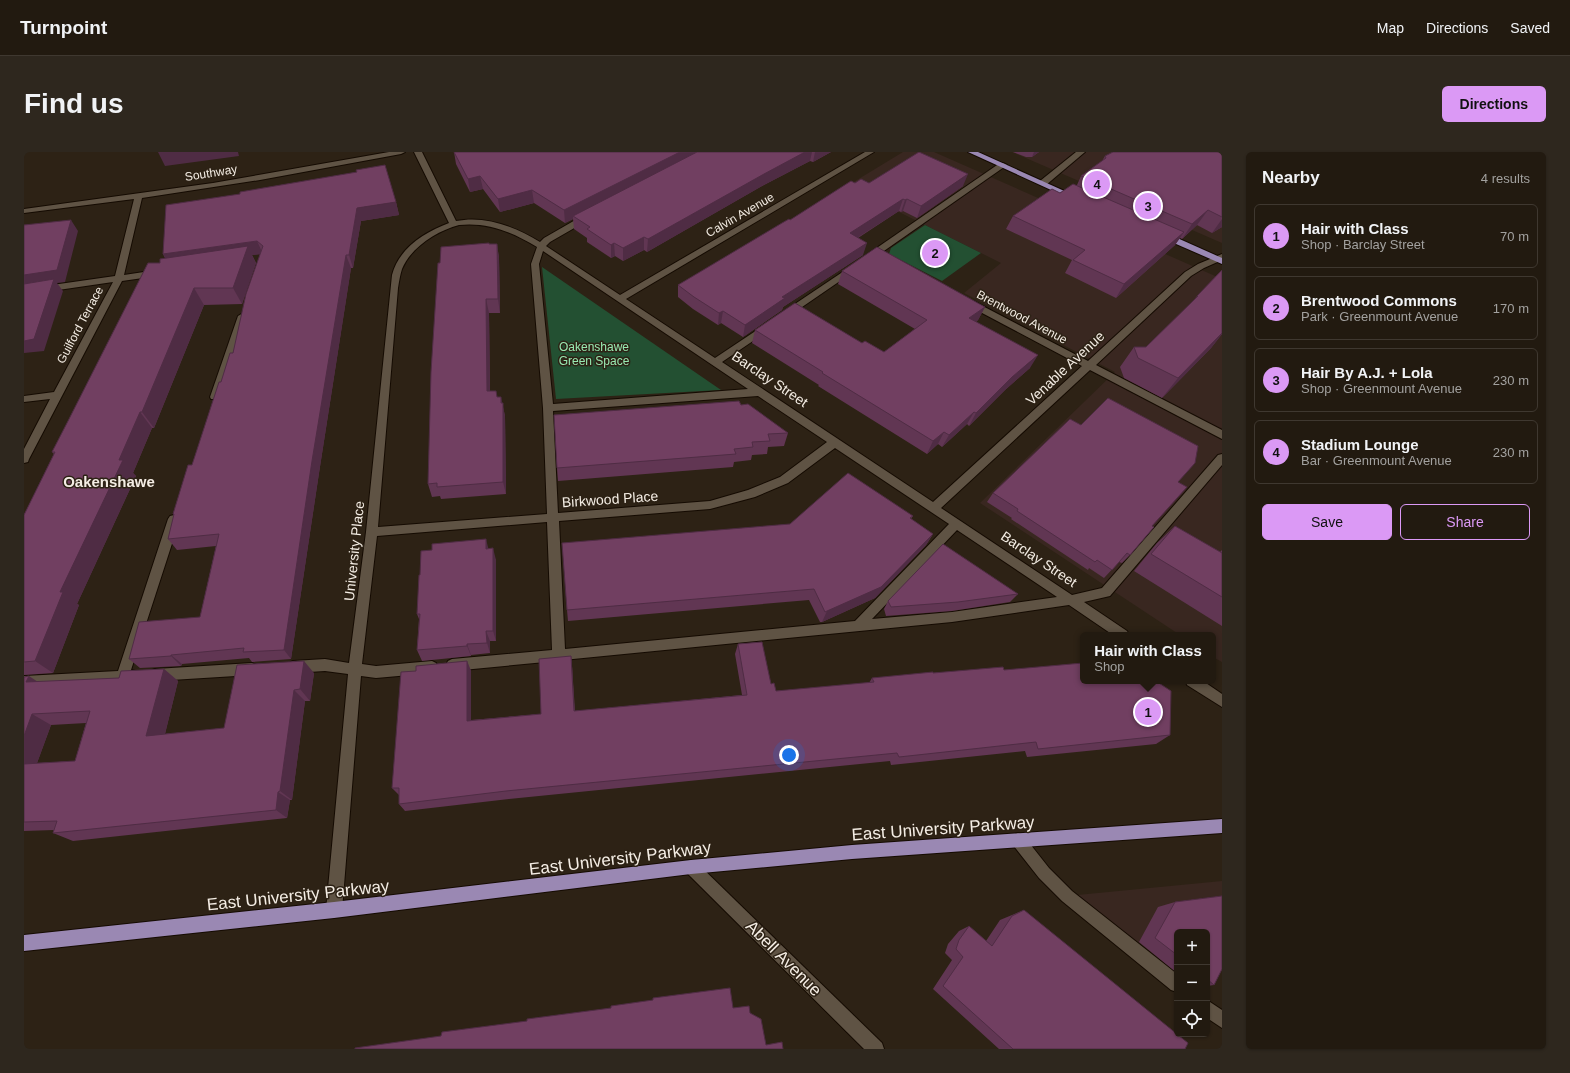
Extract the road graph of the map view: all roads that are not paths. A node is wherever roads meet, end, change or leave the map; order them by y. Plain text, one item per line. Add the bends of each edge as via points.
1 (401, 152) edge
2 (418, 152) edge
3 (870, 152) edge
4 (972, 152) edge
5 (1081, 152) edge
6 (1003, 166) junction
7 (1043, 183) junction
8 (138, 197) junction
9 (1087, 202) edge
10 (24, 210) edge
11 (595, 213) edge
12 (454, 224) junction
13 (1153, 231) edge
14 (541, 246) junction
15 (1221, 259) edge
16 (169, 271) edge
17 (119, 278) junction
18 (24, 292) edge
19 (621, 298) junction
20 (959, 298) edge
21 (245, 310) edge
22 (716, 362) junction
23 (1088, 366) junction
24 (761, 392) junction
25 (56, 395) junction
26 (24, 399) edge
27 (212, 406) edge
28 (548, 408) junction
29 (1222, 435) edge
30 (835, 442) junction
31 (24, 458) edge
32 (1222, 458) edge
33 (934, 508) junction
34 (177, 511) edge
35 (553, 518) junction
36 (957, 523) junction
37 (372, 532) junction
38 (1070, 600) junction
39 (859, 625) junction
40 (1118, 632) edge
41 (559, 656) junction
42 (278, 668) edge
43 (263, 669) edge
44 (355, 669) junction
45 (122, 677) junction
46 (24, 682) edge
47 (1196, 684) edge
48 (1222, 701) edge
49 (1222, 826) edge
50 (1018, 840) junction
51 (691, 867) junction
52 (334, 910) junction
53 (24, 943) edge
54 (1174, 982) edge
55 (1210, 1010) edge
56 (1222, 1020) edge
57 (870, 1047) edge

1 - 8 street, Southway via 279,175
2 - 12 street
3 - 19 street, Calvin Avenue
4 - 6 main road
5 - 7 street
6 - 7 main road
6 - 22 street via 878,255
7 - 9 main road
8 - 10 street, Southway
8 - 17 street, Guilford Terrace
11 - 14 street via 554,234
12 - 14 street, Barclay Street via 470,222 501,226
12 - 37 street, University Place via 434,233 417,245 405,256 398,269 394,288
13 - 15 main road
14 - 19 street, Barclay Street
14 - 28 street via 535,264
15 - 23 street, Venable Avenue via 1188,274
16 - 17 street
17 - 18 street
17 - 25 street, Guilford Terrace
19 - 22 street, Barclay Street
20 - 23 street, Brentwood Avenue
21 - 27 street
22 - 24 street, Barclay Street
23 - 29 street, Brentwood Avenue
23 - 33 street, Venable Avenue
24 - 28 street
24 - 30 street, Barclay Street
25 - 26 street
25 - 31 street, Guilford Terrace
28 - 35 street
30 - 33 street, Barclay Street
30 - 35 street, Birkwood Place via 784,480 733,500 692,507
32 - 38 street via 1106,592
33 - 36 street, Barclay Street
34 - 45 street
35 - 37 street, Birkwood Place
35 - 41 street
36 - 38 street, Barclay Street
36 - 39 street
37 - 44 street, University Place
38 - 39 street via 952,617
38 - 40 street, Barclay Street
39 - 41 street
41 - 44 street via 376,672
42 - 44 street via 325,665
43 - 45 street
44 - 52 street, University Place
45 - 46 street
47 - 48 street
49 - 50 main road, East University Parkway
50 - 51 main road, East University Parkway
50 - 54 street via 1044,873 1067,896
51 - 52 main road, East University Parkway
51 - 57 street, Abell Avenue
52 - 53 main road, East University Parkway
55 - 56 street

